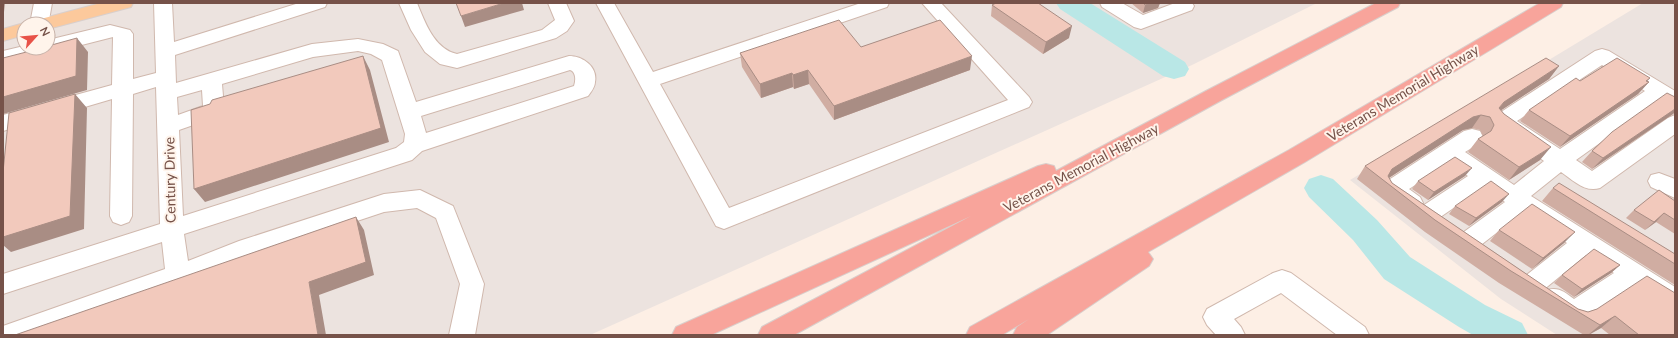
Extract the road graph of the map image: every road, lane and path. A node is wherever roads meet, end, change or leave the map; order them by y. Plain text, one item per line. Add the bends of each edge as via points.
1 (43, 3) edge
2 (124, 3) edge
3 (163, 3) edge
4 (318, 3) edge
5 (408, 3) edge
6 (557, 3) edge
7 (605, 3) edge
8 (880, 3) edge
9 (931, 3) edge
10 (1109, 3) edge
11 (1391, 3) edge
12 (1554, 3) edge
13 (1186, 4) edge
14 (41, 16) edge
15 (56, 21) edge
16 (16, 31) edge
17 (3, 35) edge
18 (56, 44) edge
19 (165, 51) junction
20 (16, 55) edge
21 (3, 58) edge
22 (211, 80) junction
23 (648, 81) junction
24 (167, 85) junction
25 (121, 90) junction
26 (1667, 95) edge
27 (1213, 96) junction
28 (409, 112) junction
29 (3, 123) edge
30 (1675, 123) edge
31 (168, 126) junction
32 (1472, 137) dead end
33 (414, 145) junction
34 (1449, 152) junction
35 (1297, 156) junction
36 (1560, 160) junction
37 (1484, 176) junction
38 (1518, 199) junction
39 (121, 216) dead end
40 (1448, 227) junction
41 (172, 229) junction
42 (1585, 242) junction
43 (1488, 254) edge
44 (1514, 271) edge
45 (1632, 274) junction
46 (178, 275) junction
47 (3, 284) edge
48 (1533, 284) junction
49 (1675, 300) edge
50 (8, 335) edge
51 (462, 335) edge
52 (685, 335) edge
53 (771, 335) edge
54 (979, 335) edge
55 (1026, 335) edge
56 (1232, 335) edge
57 (1356, 335) edge

1 - 14 street
2 - 15 main road
3 - 19 street, Century Drive
4 - 19 street
5 - 6 street via 421,32 437,52 448,60 457,61 549,34 565,21
7 - 23 street
8 - 23 street
9 - 23 street via 1022,102 724,220
10 - 13 street via 1141,23
11 - 27 highway, Veterans Memorial Highway
12 - 35 highway, Veterans Memorial Highway
16 - 17 main road
18 - 25 street via 110,31 123,34
19 - 24 street, Century Drive
20 - 21 street
22 - 24 street
22 - 28 street via 312,52 358,45 391,56
22 - 31 street via 214,108 212,111
24 - 25 street
24 - 31 street, Century Drive
25 - 29 street
25 - 39 street
26 - 36 street
26 - 36 street via 1602,56 1502,121
27 - 52 highway
27 - 53 highway, Veterans Memorial Highway
28 - 33 street via 416,134
28 - 33 street via 569,63 576,63 582,68 586,78 581,91
30 - 36 street via 1592,182
31 - 41 street, Century Drive
32 - 34 street
33 - 41 street via 404,154
34 - 37 street
34 - 40 street via 1392,189
35 - 54 highway, Veterans Memorial Highway
35 - 55 highway
36 - 38 street via 1547,183
37 - 38 street
37 - 40 street
38 - 40 street
38 - 42 street
40 - 43 street
41 - 46 street
41 - 47 street, Century Drive
42 - 45 street
42 - 48 street
44 - 48 street
45 - 48 street via 1574,312
45 - 49 street
46 - 50 street
46 - 51 street via 247,248 384,203 420,199 445,212 472,284
56 - 57 street via 1216,317 1282,280

